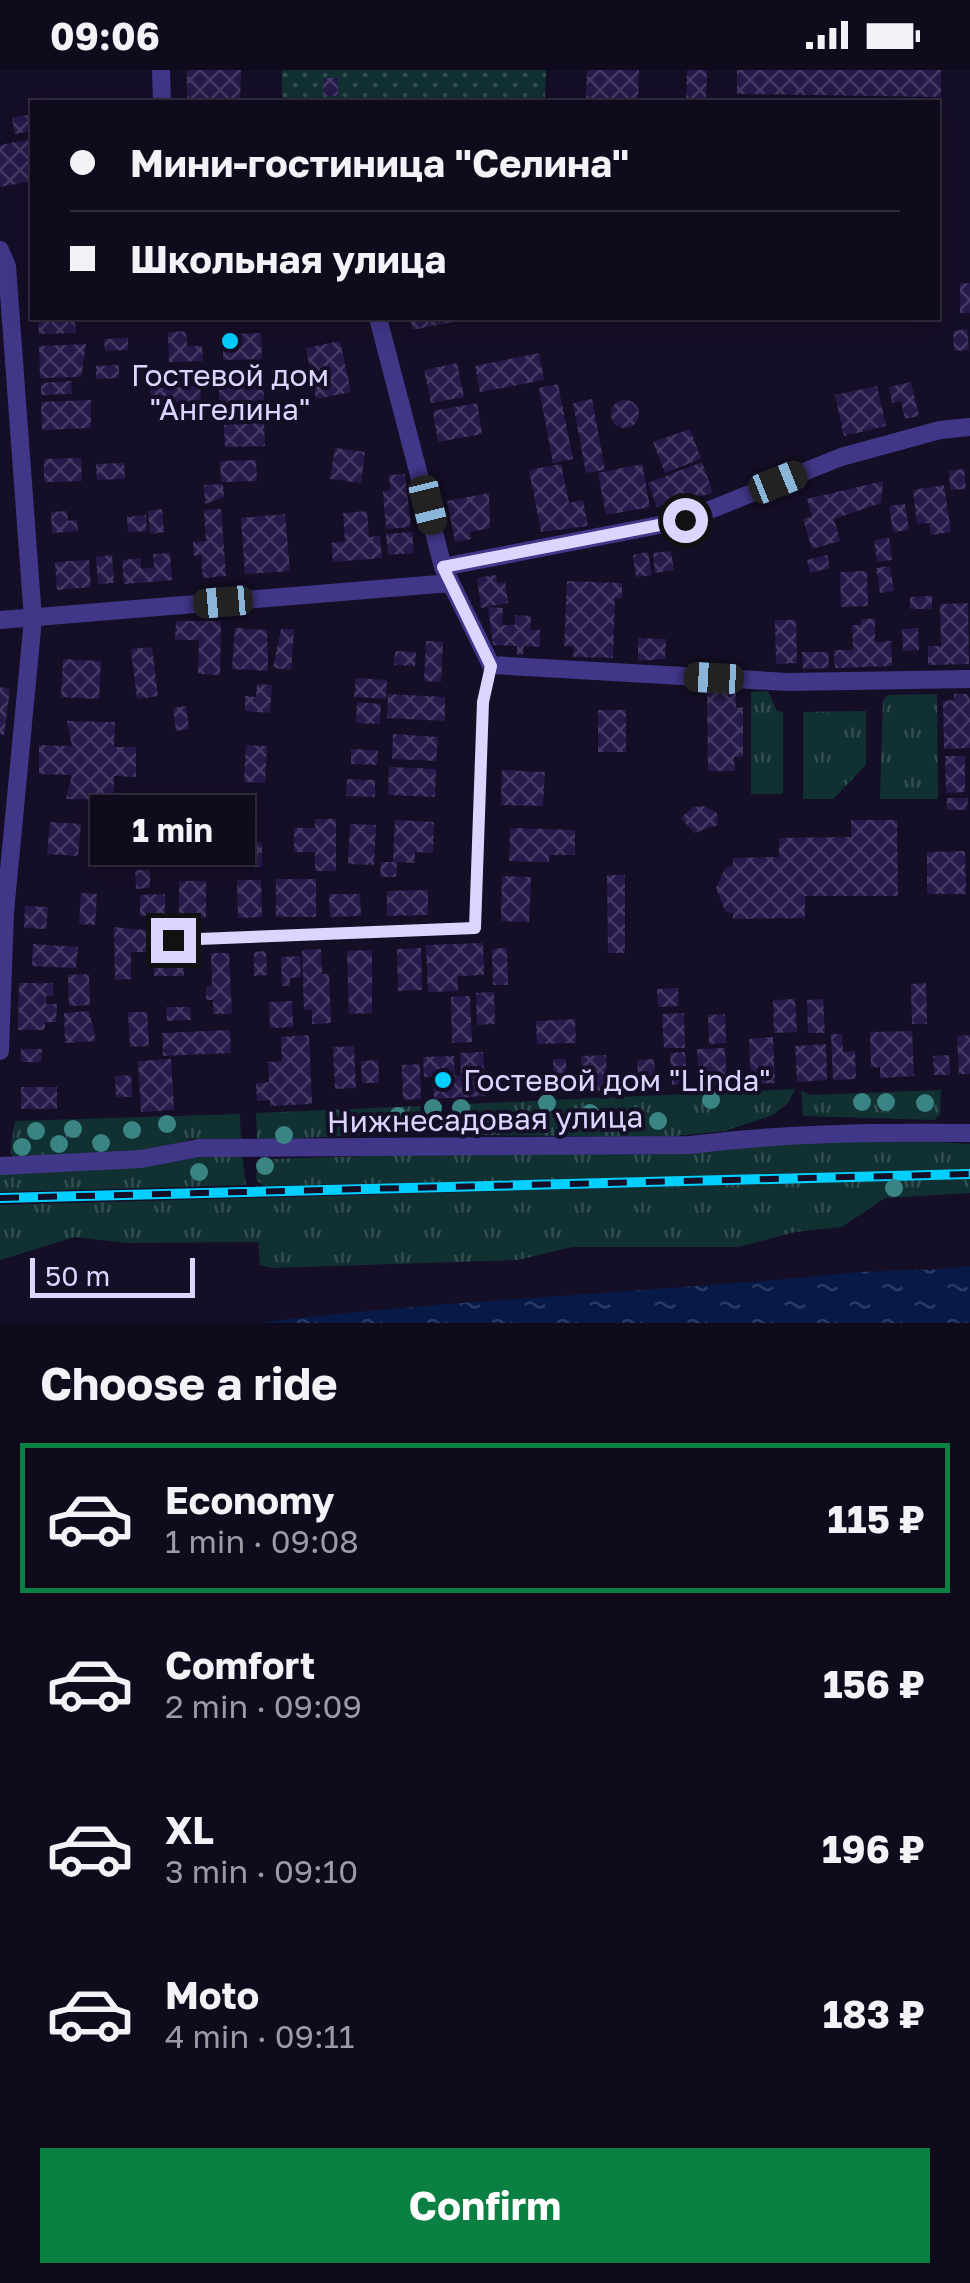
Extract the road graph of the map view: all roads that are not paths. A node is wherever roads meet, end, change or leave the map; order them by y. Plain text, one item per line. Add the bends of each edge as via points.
1 (162, 70) edge
2 (162, 100) edge
3 (0, 250) edge
4 (379, 320) edge
5 (970, 427) edge
6 (447, 575) junction
7 (34, 618) junction
8 (0, 620) edge
9 (491, 666) junction
10 (970, 679) edge
11 (173, 940) dead end
12 (0, 1051) edge
13 (970, 1132) edge
14 (0, 1166) edge

1 - 2 street
3 - 7 street via 7,266
4 - 6 street
5 - 6 street via 841,456 685,520
6 - 7 street
6 - 9 street
7 - 8 street
7 - 12 street
9 - 10 street via 788,682
9 - 11 lane via 483,702 475,928
13 - 14 street, Нижнесадовая улица via 770,1135 691,1145 199,1148 142,1159

